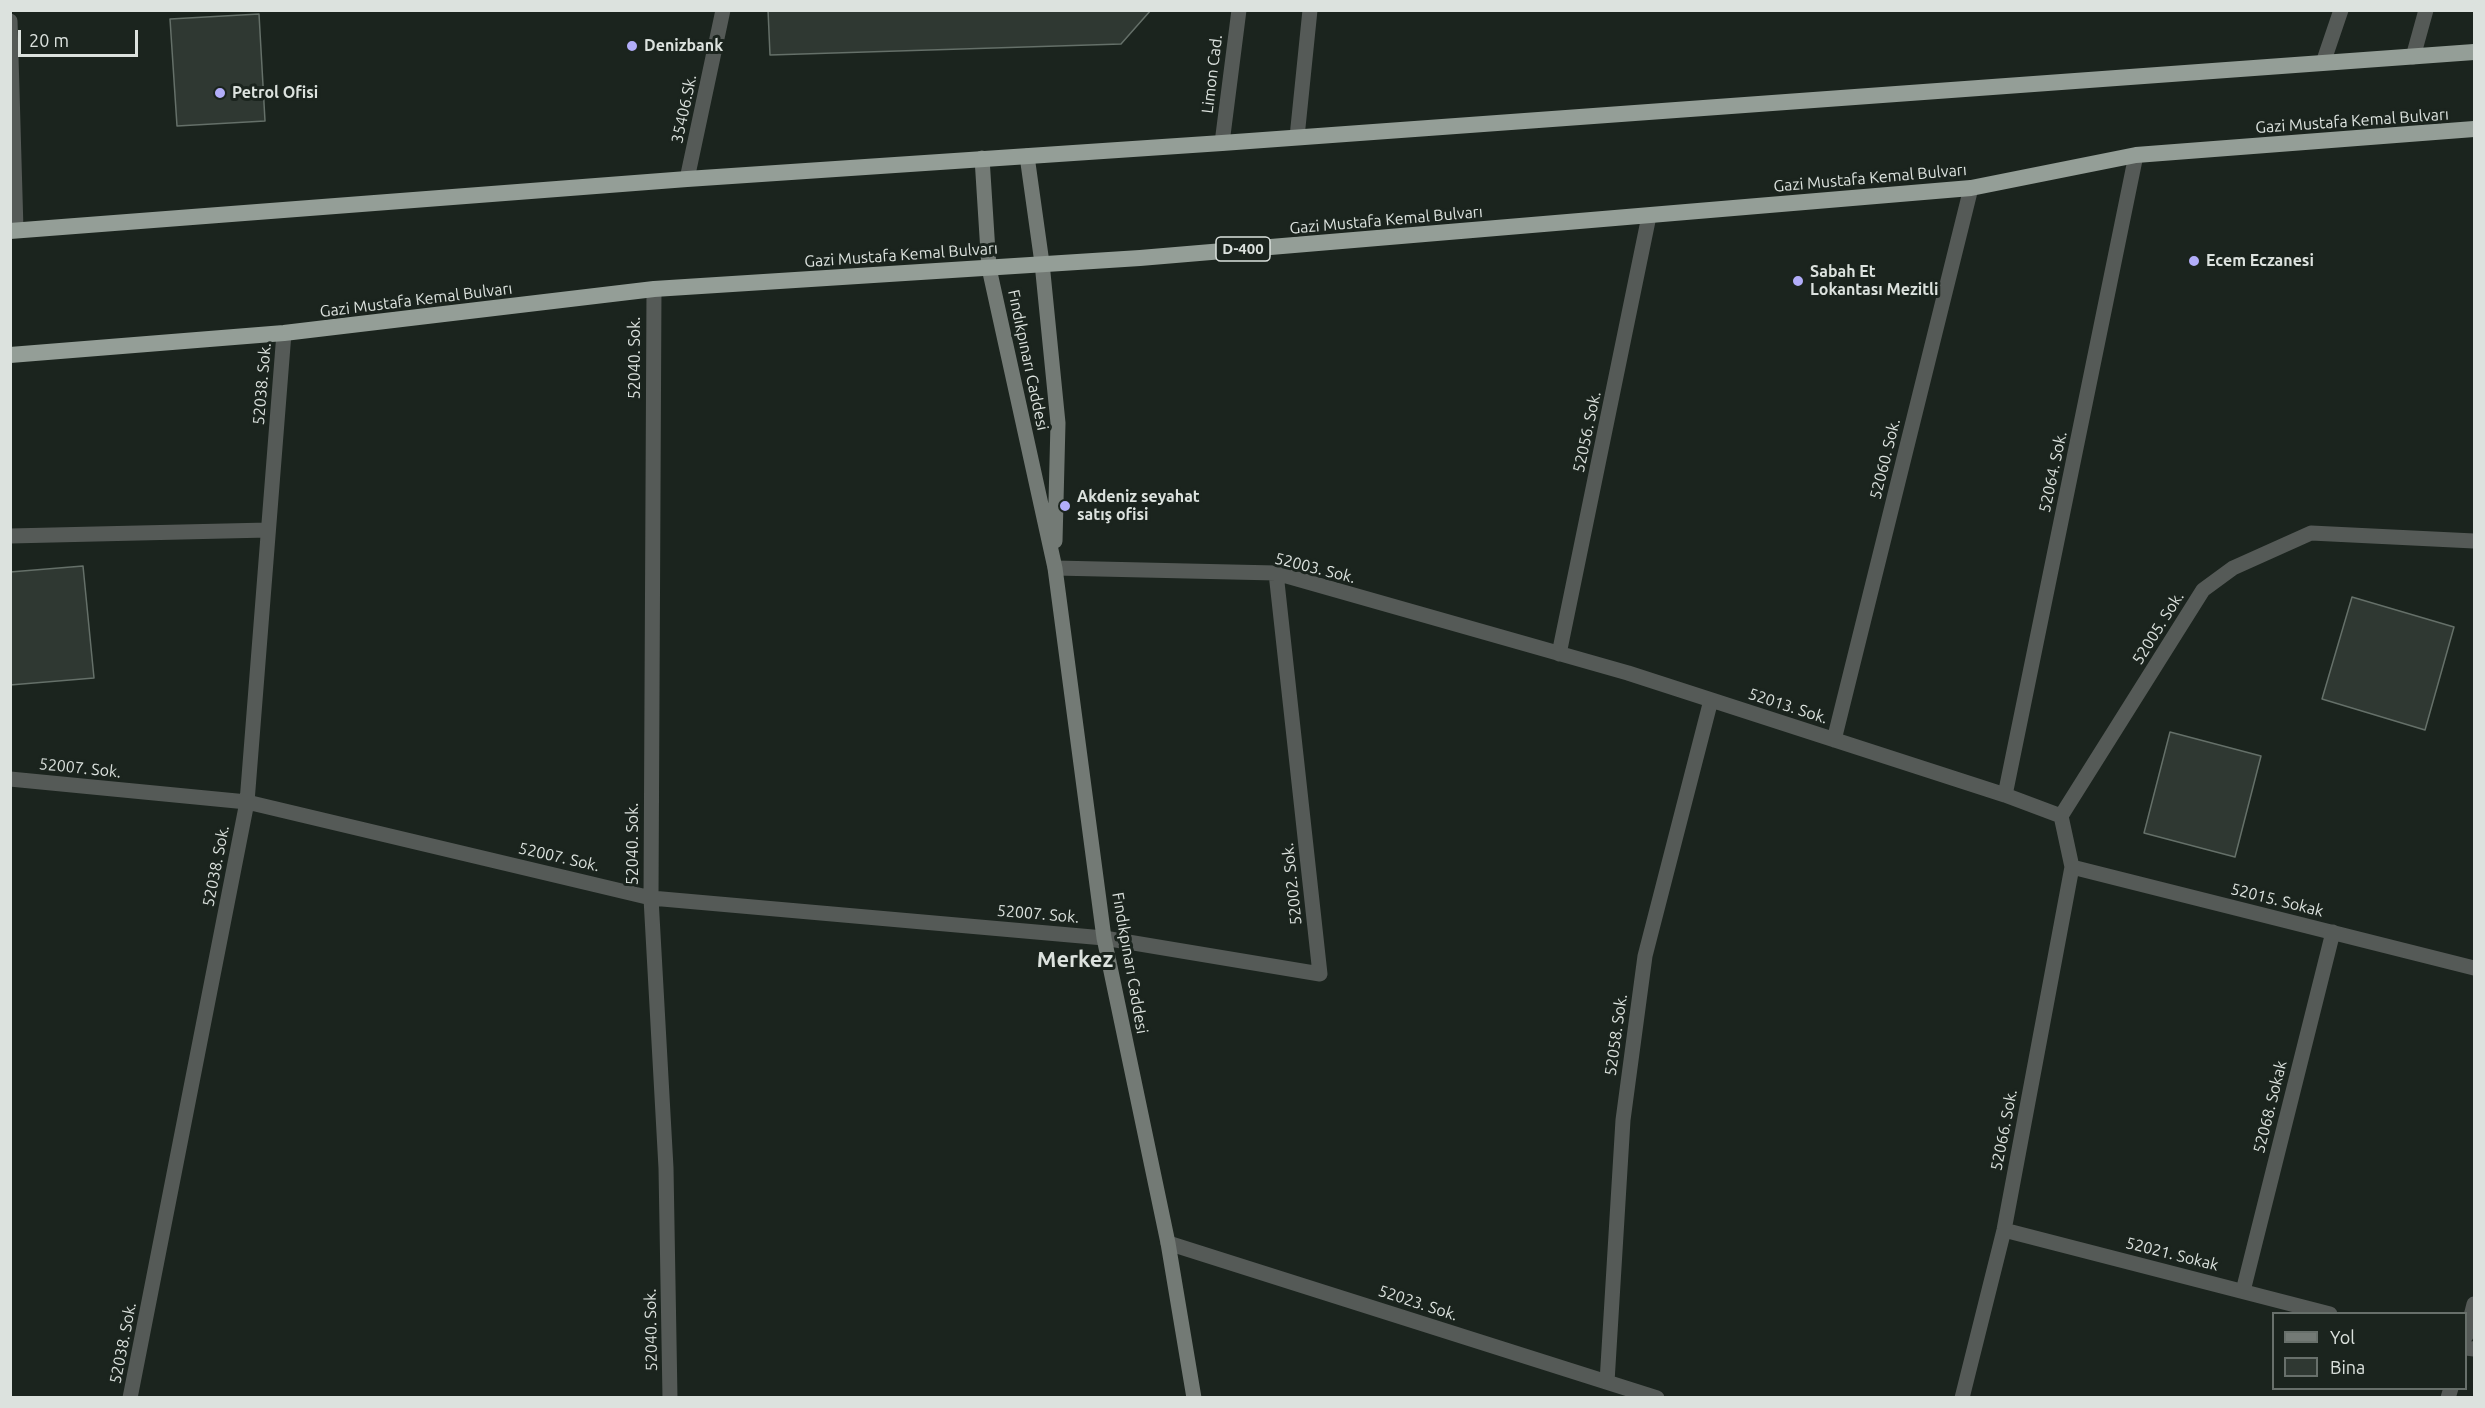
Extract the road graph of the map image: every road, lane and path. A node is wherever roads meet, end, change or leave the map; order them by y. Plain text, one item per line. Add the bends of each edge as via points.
1 (723, 10) edge
2 (1239, 10) edge
3 (1310, 10) edge
4 (2341, 10) edge
5 (2426, 10) edge
6 (10, 21) edge
7 (2475, 52) edge
8 (2413, 57) junction
9 (2323, 63) junction
10 (2475, 129) edge
11 (1297, 137) junction
12 (1222, 143) junction
13 (2136, 155) junction
14 (1026, 156) junction
15 (982, 158) junction
16 (687, 179) junction
17 (1971, 188) junction
18 (1649, 216) junction
19 (13, 230) edge
20 (1042, 263) junction
21 (989, 268) junction
22 (654, 289) junction
23 (284, 333) junction
24 (10, 355) edge
25 (268, 530) junction
26 (10, 536) edge
27 (2475, 541) edge
28 (1055, 568) junction
29 (1276, 573) junction
30 (1559, 654) junction
31 (1711, 700) junction
32 (1834, 740) junction
33 (10, 780) edge
34 (2005, 795) junction
35 (247, 802) junction
36 (2061, 816) junction
37 (2072, 867) junction
38 (651, 898) junction
39 (2333, 932) junction
40 (1104, 938) junction
41 (2475, 968) edge
42 (2004, 1230) junction
43 (1168, 1243) junction
44 (2243, 1291) junction
45 (2475, 1304) edge
46 (2322, 1312) edge
47 (2467, 1332) edge
48 (1607, 1382) junction
49 (130, 1398) edge
50 (669, 1398) edge
51 (1194, 1398) edge
52 (1657, 1398) edge
53 (1962, 1398) edge

1 - 16 street, 35406.Sk.
2 - 12 street, Limon Cad.
3 - 11 street
4 - 9 street
5 - 8 street
6 - 19 street
7 - 8 highway
8 - 9 highway
9 - 11 highway
10 - 13 highway, Gazi Mustafa Kemal Bulvarı / D-400
11 - 12 highway
12 - 14 highway
13 - 17 highway, Gazi Mustafa Kemal Bulvarı / D-400
13 - 34 street, 52064. Sok.
14 - 15 highway
14 - 20 main road, Fındıkpınarı Caddesi
15 - 16 highway
15 - 21 main road, Fındıkpınarı Caddesi
16 - 19 highway
17 - 18 highway, Gazi Mustafa Kemal Bulvarı / D-400
17 - 32 street, 52060. Sok.
18 - 20 highway, Gazi Mustafa Kemal Bulvarı / D-400
18 - 30 street, 52056. Sok.
20 - 21 highway, Gazi Mustafa Kemal Bulvarı / D-400
20 - 28 main road, Fındıkpınarı Caddesi via 1058,423
21 - 22 highway, Gazi Mustafa Kemal Bulvarı / D-400
21 - 28 main road, Fındıkpınarı Caddesi
22 - 23 highway, Gazi Mustafa Kemal Bulvarı / D-400
22 - 38 street, 52040. Sok.
23 - 24 highway, Gazi Mustafa Kemal Bulvarı / D-400
23 - 25 street, 52038. Sok.
25 - 26 street
25 - 35 street, 52038. Sok.
27 - 36 street, 52005. Sok. via 2311,533 2233,568 2203,590
28 - 29 street, 52003. Sok.
28 - 40 main road, Fındıkpınarı Caddesi
29 - 30 street, 52003. Sok.
29 - 40 street, 52002. Sok. via 1320,974
30 - 31 street, 52013. Sok.
31 - 32 street, 52013. Sok.
31 - 48 street, 52058. Sok. via 1645,956 1623,1120
32 - 34 street, 52013. Sok.
33 - 35 street, 52007. Sok.
34 - 36 street
35 - 38 street, 52007. Sok.
35 - 49 street, 52038. Sok.
36 - 37 street
37 - 39 street, 52015. Sokak
37 - 42 street, 52066. Sok.
38 - 40 street, 52007. Sok.
38 - 50 street, 52040. Sok. via 666,1168
39 - 41 street, 52015. Sokak
39 - 44 street, 52068. Sokak
40 - 43 main road, Fındıkpınarı Caddesi
42 - 44 street, 52021. Sokak
42 - 53 street, 52066. Sok.
43 - 48 street, 52023. Sok.
43 - 51 main road, Fındıkpınarı Caddesi
44 - 46 street, 52021. Sokak
45 - 47 street
48 - 52 street, 52023. Sok.

